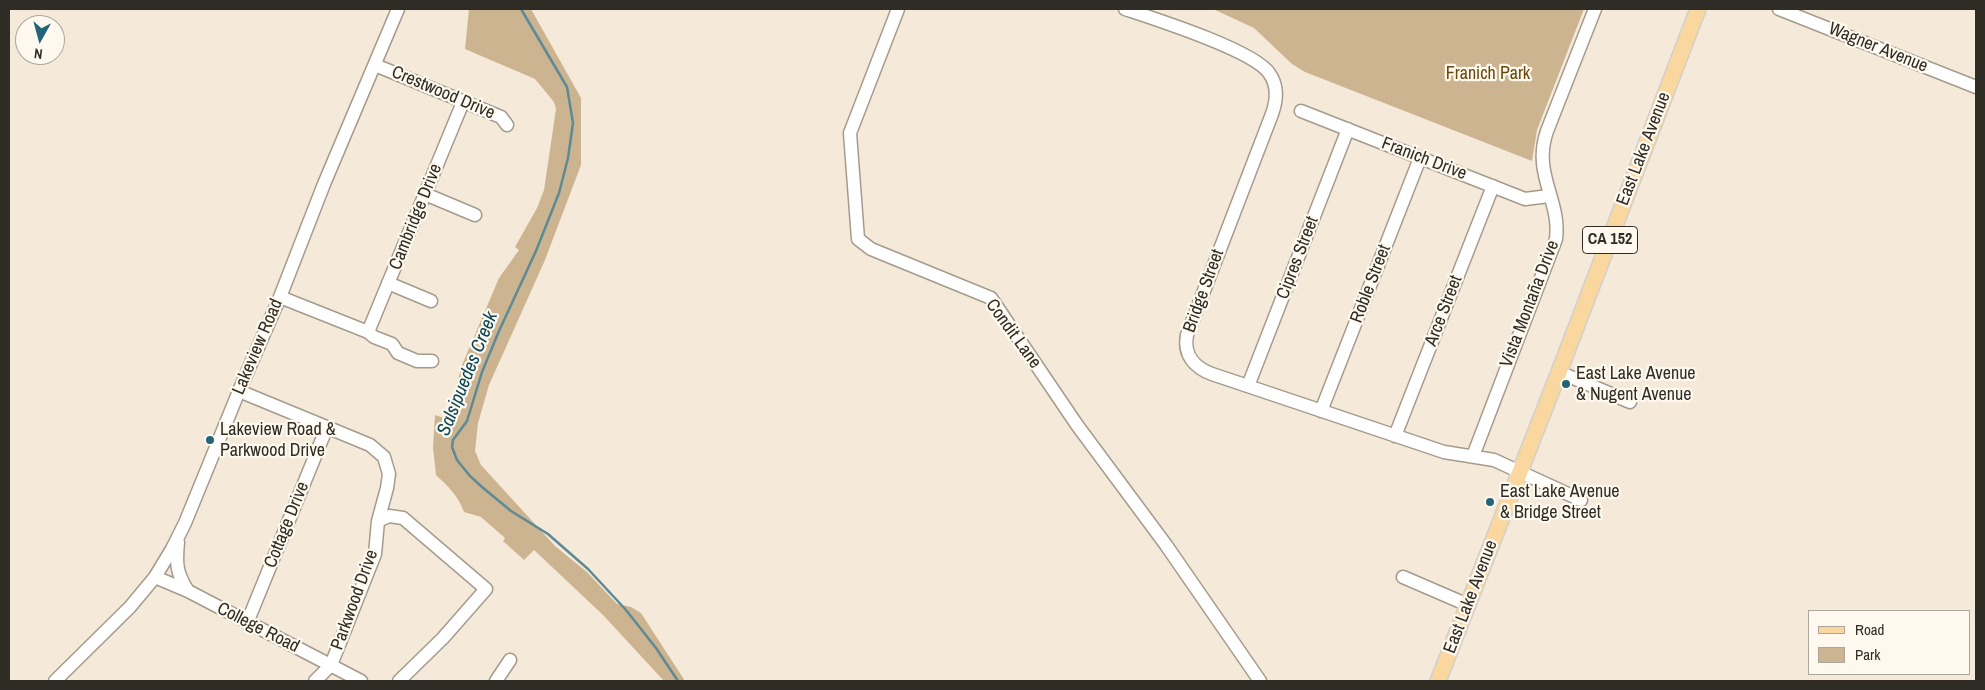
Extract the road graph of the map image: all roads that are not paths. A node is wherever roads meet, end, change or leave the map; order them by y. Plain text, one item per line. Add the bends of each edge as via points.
1 (398, 9) edge
2 (898, 9) edge
3 (1125, 9) edge
4 (1595, 9) edge
5 (1698, 9) edge
6 (1779, 9) edge
7 (375, 65) junction
8 (1976, 87) edge
9 (463, 102) junction
10 (1301, 111) dead end
11 (507, 125) dead end
12 (1348, 129) junction
13 (1420, 158) junction
14 (1493, 186) junction
15 (425, 194) junction
16 (1550, 196) junction
17 (475, 215) dead end
18 (388, 283) junction
19 (280, 296) junction
20 (431, 301) dead end
21 (368, 332) junction
22 (432, 361) dead end
23 (1559, 372) junction
24 (1248, 386) junction
25 (239, 391) junction
26 (1630, 402) dead end
27 (1322, 411) junction
28 (328, 427) junction
29 (1395, 436) junction
30 (1473, 456) junction
31 (1520, 472) junction
32 (386, 494) junction
33 (1582, 500) dead end
34 (378, 521) junction
35 (408, 522) junction
36 (178, 537) junction
37 (154, 576) junction
38 (1403, 577) dead end
39 (188, 591) junction
40 (1468, 605) junction
41 (247, 623) junction
42 (510, 660) dead end
43 (331, 665) junction
44 (55, 681) edge
45 (314, 681) edge
46 (362, 681) edge
47 (399, 681) edge
48 (496, 681) edge
49 (1260, 681) edge
50 (1438, 681) edge

1 - 7 street, Lakeview Road
2 - 49 street, Condit Lane via 850,133 858,239 871,249 991,298 1077,425 1166,545
3 - 24 street, Bridge Street via 1254,59 1274,82 1274,109 1186,340 1188,353 1196,366
4 - 16 street, Vista Montaña Drive via 1543,142 1542,166
5 - 23 main road, East Lake Avenue / CA 152
6 - 8 street, Wagner Avenue
7 - 9 street, Crestwood Drive
7 - 19 street, Lakeview Road
9 - 11 street, Crestwood Drive via 501,117
9 - 15 street, Cambridge Drive
10 - 12 street, Franich Drive
12 - 13 street, Franich Drive
12 - 24 street, Cipres Street
13 - 14 street, Franich Drive
13 - 27 street, Roble Street
14 - 16 street, Franich Drive via 1525,199
14 - 29 street, Arce Street
15 - 17 street
15 - 18 street, Cambridge Drive
16 - 30 street, Vista Montaña Drive via 1557,226 1554,246
18 - 20 street
18 - 21 street, Cambridge Drive
19 - 21 street
19 - 25 street, Lakeview Road
21 - 22 street via 392,344 398,353 417,361
23 - 26 street
23 - 31 main road, East Lake Avenue / CA 152
24 - 27 street, Bridge Street
25 - 28 street, Parkwood Drive
25 - 36 street, Lakeview Road
27 - 29 street, Bridge Street
28 - 32 street, Parkwood Drive via 380,452 388,468
28 - 41 street, Cottage Drive
29 - 30 street, Bridge Street via 1444,452
30 - 31 street, Bridge Street via 1494,460
31 - 33 street, Bridge Street
31 - 40 main road, East Lake Avenue / CA 152
32 - 34 street, Parkwood Drive
32 - 35 street via 389,504
34 - 35 street via 394,515
34 - 43 street, Parkwood Drive via 374,560
35 - 47 street via 486,589
36 - 37 street, Lakeview Road
36 - 39 street via 177,569
37 - 39 street, College Road
37 - 44 street, Lakeview Road via 130,607
38 - 40 street
39 - 41 street, College Road
40 - 50 main road, East Lake Avenue / CA 152
41 - 43 street, College Road
42 - 48 street
43 - 45 street
43 - 46 street, College Road

